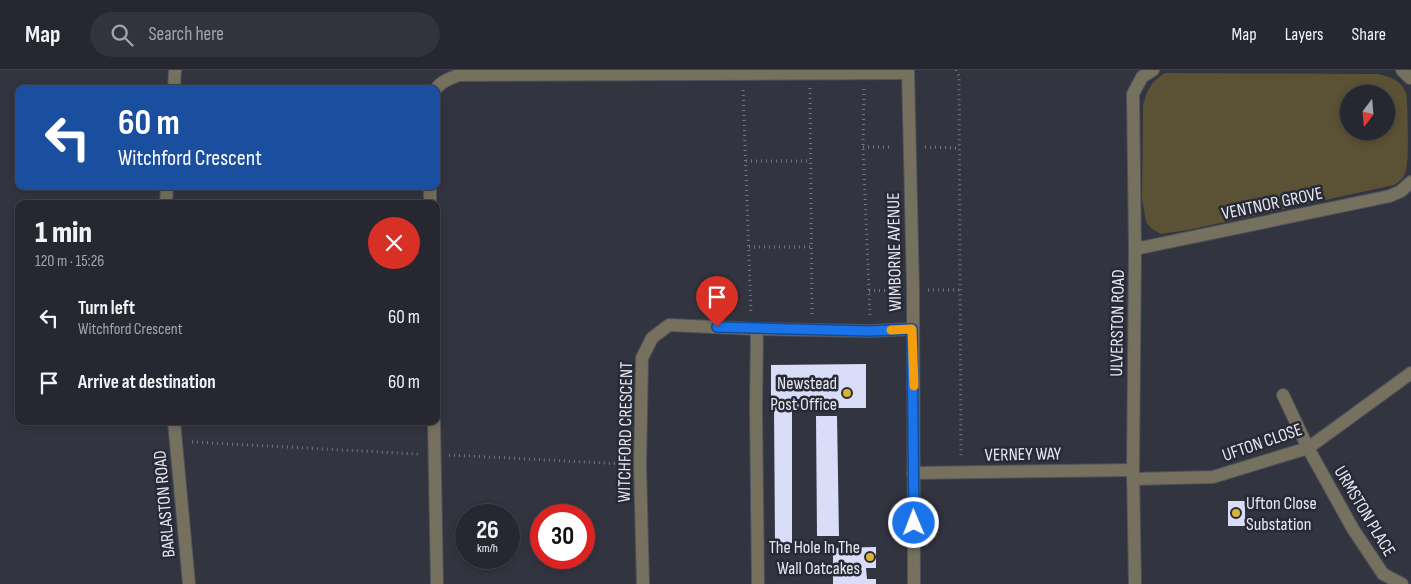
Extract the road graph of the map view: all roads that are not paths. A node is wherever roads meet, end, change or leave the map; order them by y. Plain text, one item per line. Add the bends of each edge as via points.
1 (175, 70) edge
2 (1153, 70) edge
3 (908, 72) edge
4 (174, 85) edge
5 (440, 86) edge
6 (1411, 182) edge
7 (1135, 249) junction
8 (753, 329) junction
9 (912, 329) junction
10 (1411, 373) edge
11 (1283, 395) dead end
12 (175, 425) edge
13 (434, 425) edge
14 (1308, 448) junction
15 (913, 473) junction
16 (1133, 474) junction
17 (189, 584) edge
18 (437, 584) edge
19 (643, 584) edge
20 (758, 584) edge
21 (914, 584) edge
22 (1135, 584) edge
23 (1402, 584) edge

1 - 4 street
2 - 7 street, ULVERSTON ROAD via 1142,77 1133,94
3 - 5 street via 459,75
3 - 9 street, WIMBORNE AVENUE
6 - 7 street, VENTNOR GROVE via 1390,196
7 - 16 street, ULVERSTON ROAD
8 - 9 street, WITCHFORD CRESCENT
8 - 19 street, WITCHFORD CRESCENT via 669,326 652,338 642,358
8 - 20 street
9 - 15 street, WIMBORNE AVENUE
10 - 14 street, UFTON CLOSE
11 - 14 street, URMSTON PLACE
12 - 17 street, BARLASTON ROAD
13 - 18 street
14 - 16 street, UFTON CLOSE via 1213,478
14 - 23 street, URMSTON PLACE via 1353,530 1383,574
15 - 16 street, VERNEY WAY
15 - 21 street, WIMBORNE AVENUE
16 - 22 street, ULVERSTON ROAD

